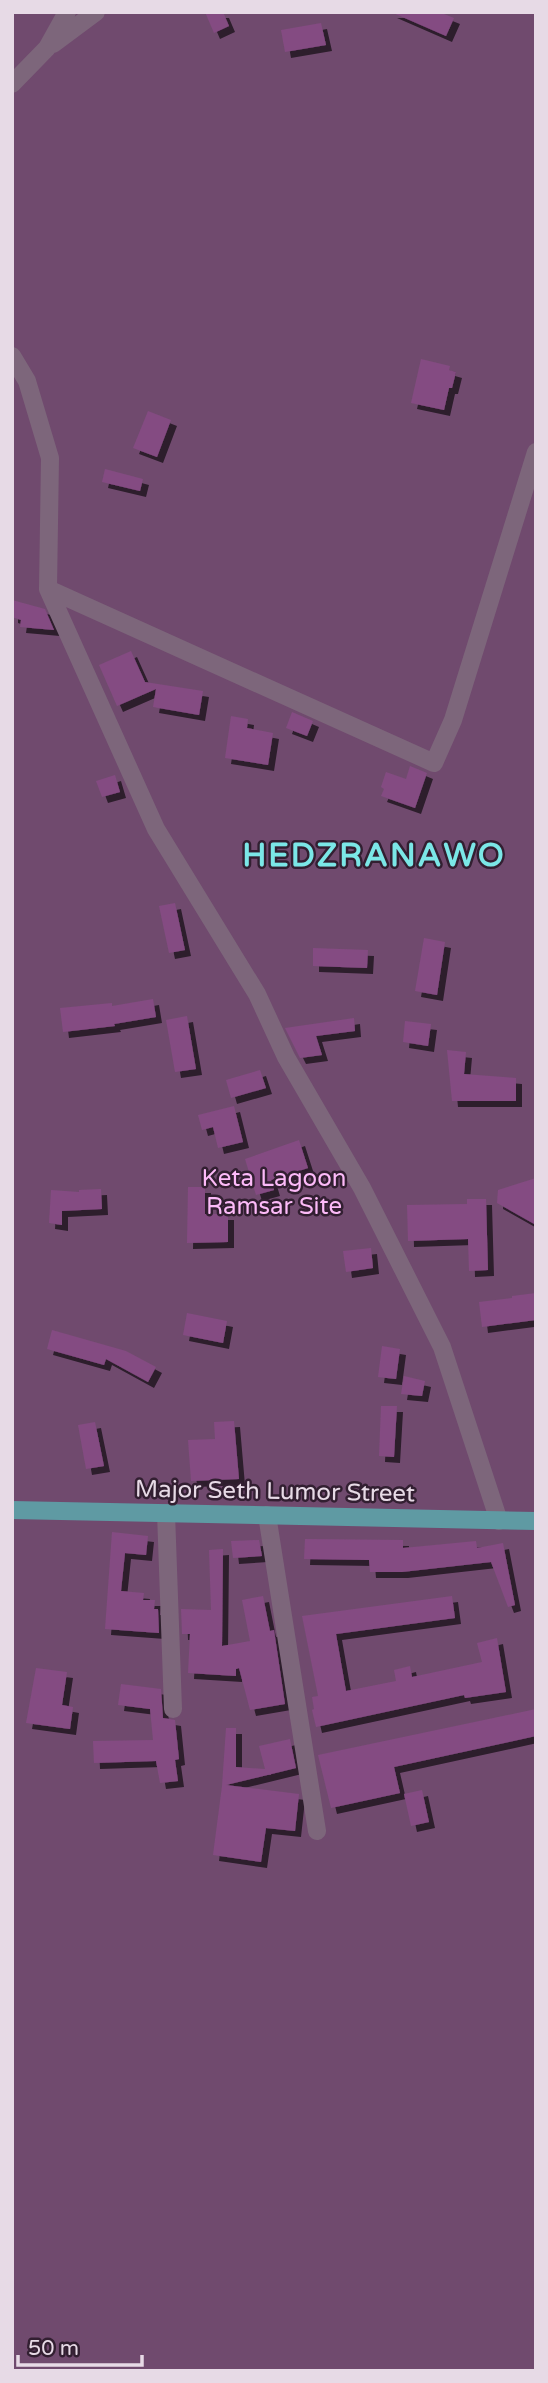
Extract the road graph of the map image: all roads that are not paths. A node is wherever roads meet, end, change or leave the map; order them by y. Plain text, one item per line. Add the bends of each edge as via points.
1 (67, 12) edge
2 (96, 12) edge
3 (47, 48) junction
4 (12, 84) edge
5 (12, 355) edge
6 (536, 452) edge
7 (48, 589) junction
8 (12, 1510) edge
9 (166, 1513) junction
10 (267, 1515) junction
11 (499, 1521) junction
12 (536, 1521) edge
13 (173, 1709) dead end
14 (317, 1832) dead end

1 - 3 street
2 - 3 street
3 - 4 street
5 - 7 street via 27,381 50,458
6 - 7 street via 453,720 434,763
7 - 11 street via 156,829 257,994 442,1347
8 - 9 main road, Major Seth Lumor Street
9 - 10 main road, Major Seth Lumor Street
9 - 13 street
10 - 11 main road, Major Seth Lumor Street
10 - 14 street
11 - 12 main road, Major Seth Lumor Street

